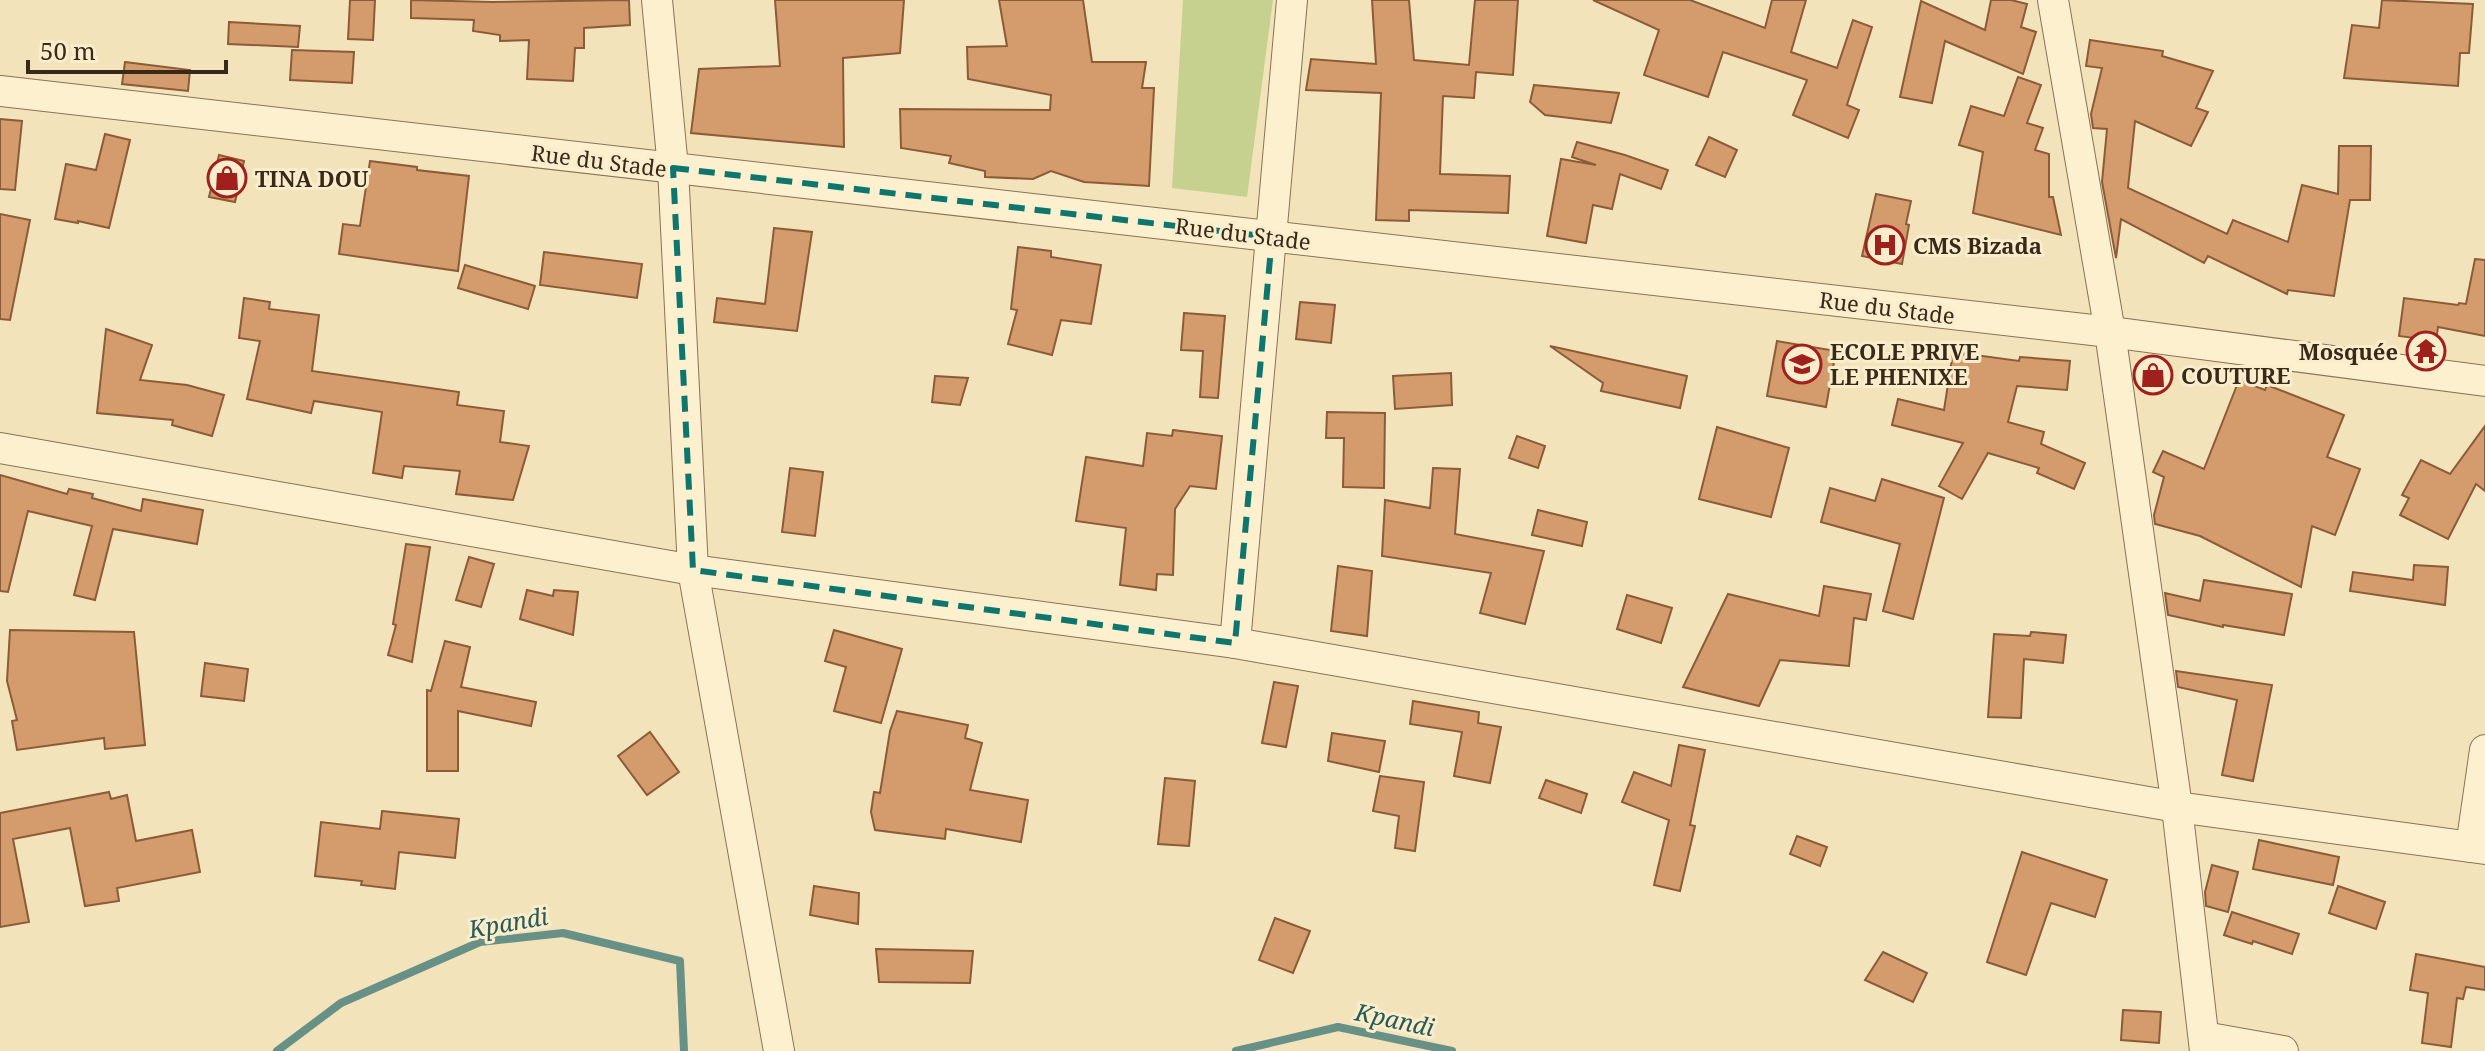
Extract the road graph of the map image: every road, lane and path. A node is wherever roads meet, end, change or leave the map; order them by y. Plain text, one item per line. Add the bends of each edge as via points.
1 (657, 0) edge
2 (1292, 0) edge
3 (2053, 0) edge
4 (0, 91) edge
5 (673, 168) junction
6 (1272, 237) junction
7 (2110, 332) junction
8 (2485, 381) edge
9 (0, 448) edge
10 (693, 570) junction
11 (1235, 643) junction
12 (2485, 750) edge
13 (2177, 807) junction
14 (2478, 848) edge
15 (2204, 1044) edge
16 (779, 1051) edge
17 (2283, 1051) edge

1 - 5 street
2 - 6 street
3 - 7 street
4 - 5 street, Rue du Stade
5 - 6 street, Rue du Stade
5 - 10 street
6 - 7 street, Rue du Stade
6 - 11 street
7 - 8 street, Rue du Stade
7 - 13 street
9 - 10 street
10 - 11 street
10 - 16 street
11 - 13 street
12 - 14 street
13 - 14 street
13 - 15 street
15 - 17 street

